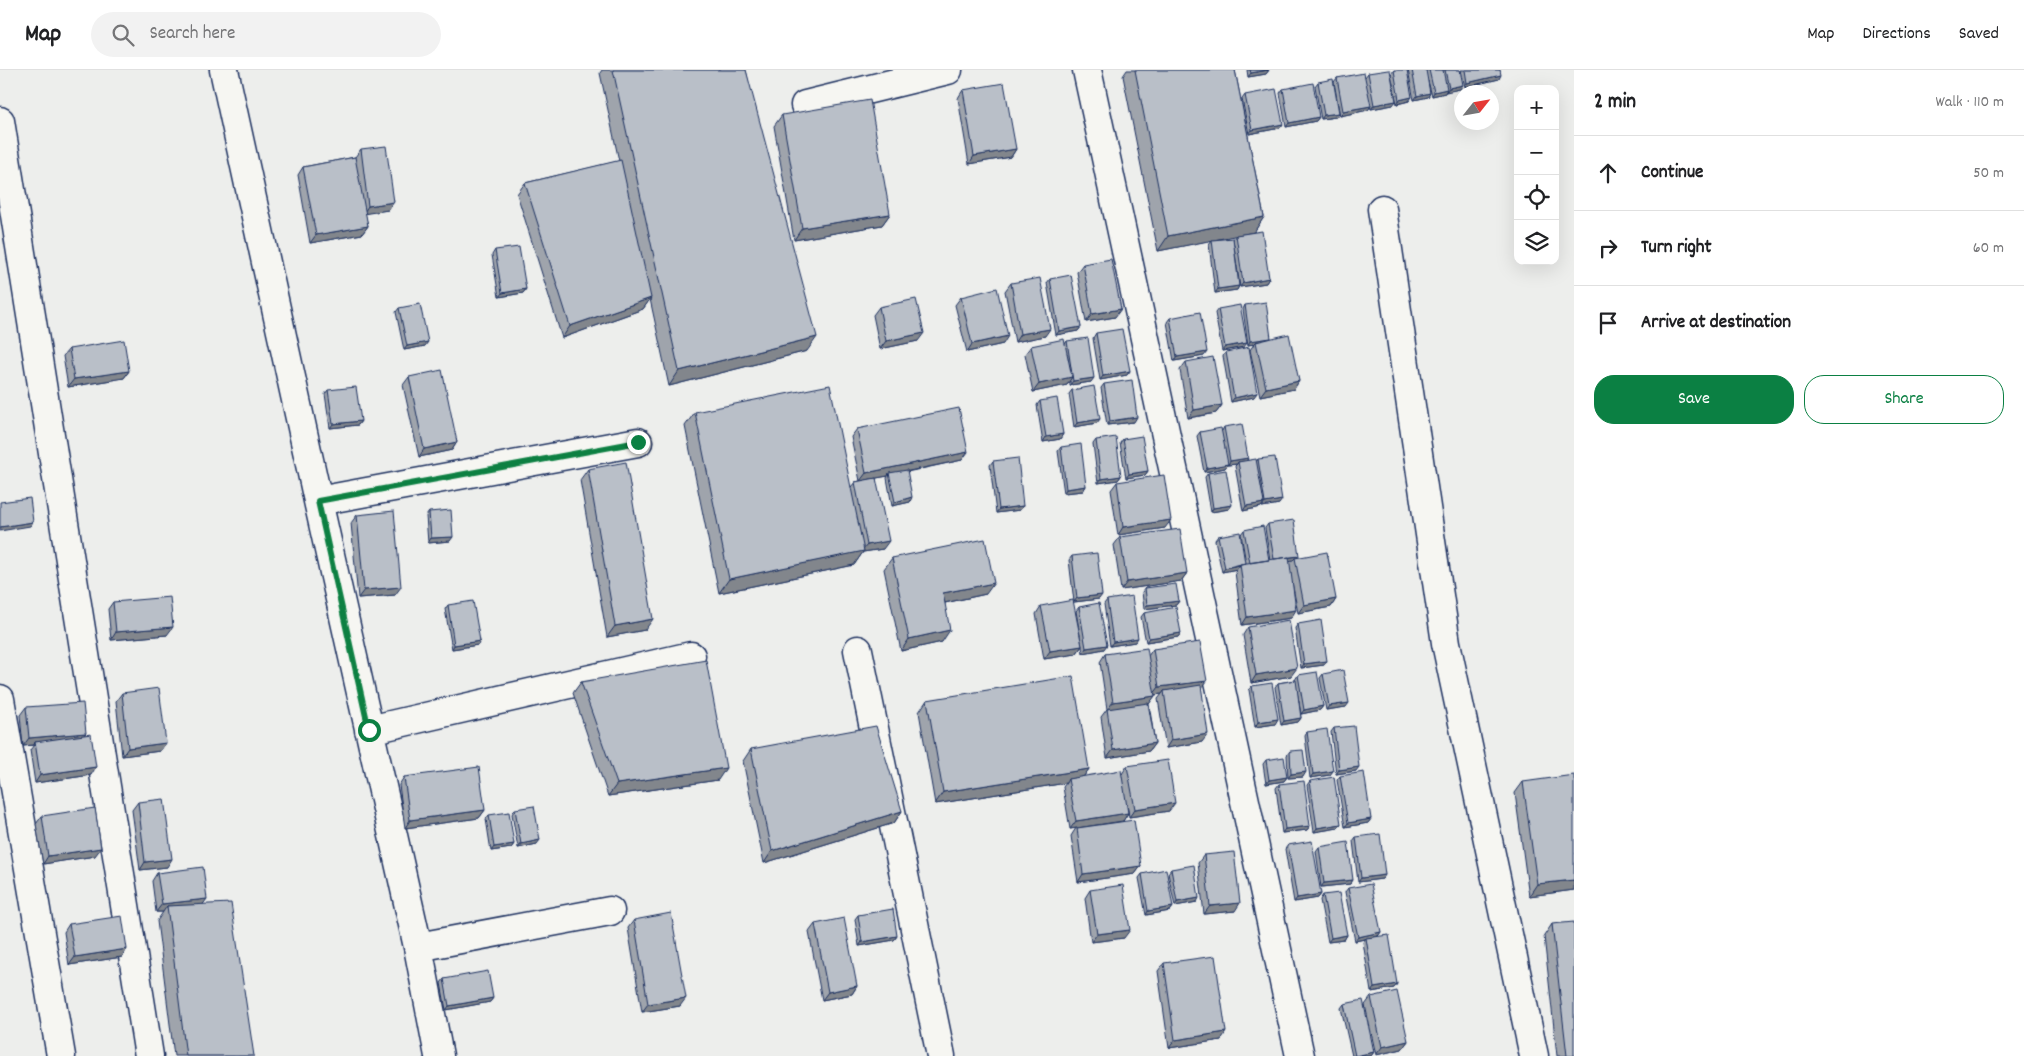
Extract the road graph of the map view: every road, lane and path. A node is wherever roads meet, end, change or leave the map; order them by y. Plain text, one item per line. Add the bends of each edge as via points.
1 (224, 70) edge
2 (948, 70) edge
3 (1087, 70) edge
4 (805, 105) dead end
5 (0, 121) edge
6 (1382, 209) dead end
7 (638, 442) dead end
8 (318, 501) junction
9 (858, 650) dead end
10 (691, 656) dead end
11 (0, 699) edge
12 (369, 730) junction
13 (610, 912) dead end
14 (418, 947) junction
15 (61, 1056) edge
16 (148, 1056) edge
17 (439, 1056) edge
18 (941, 1056) edge
19 (1300, 1056) edge
20 (1534, 1056) edge

1 - 8 street
2 - 4 street
3 - 19 street
5 - 16 street
6 - 20 street via 1446,643
7 - 8 street
8 - 12 street
9 - 18 street
10 - 12 street
11 - 15 street
12 - 14 street
13 - 14 street
14 - 17 street

